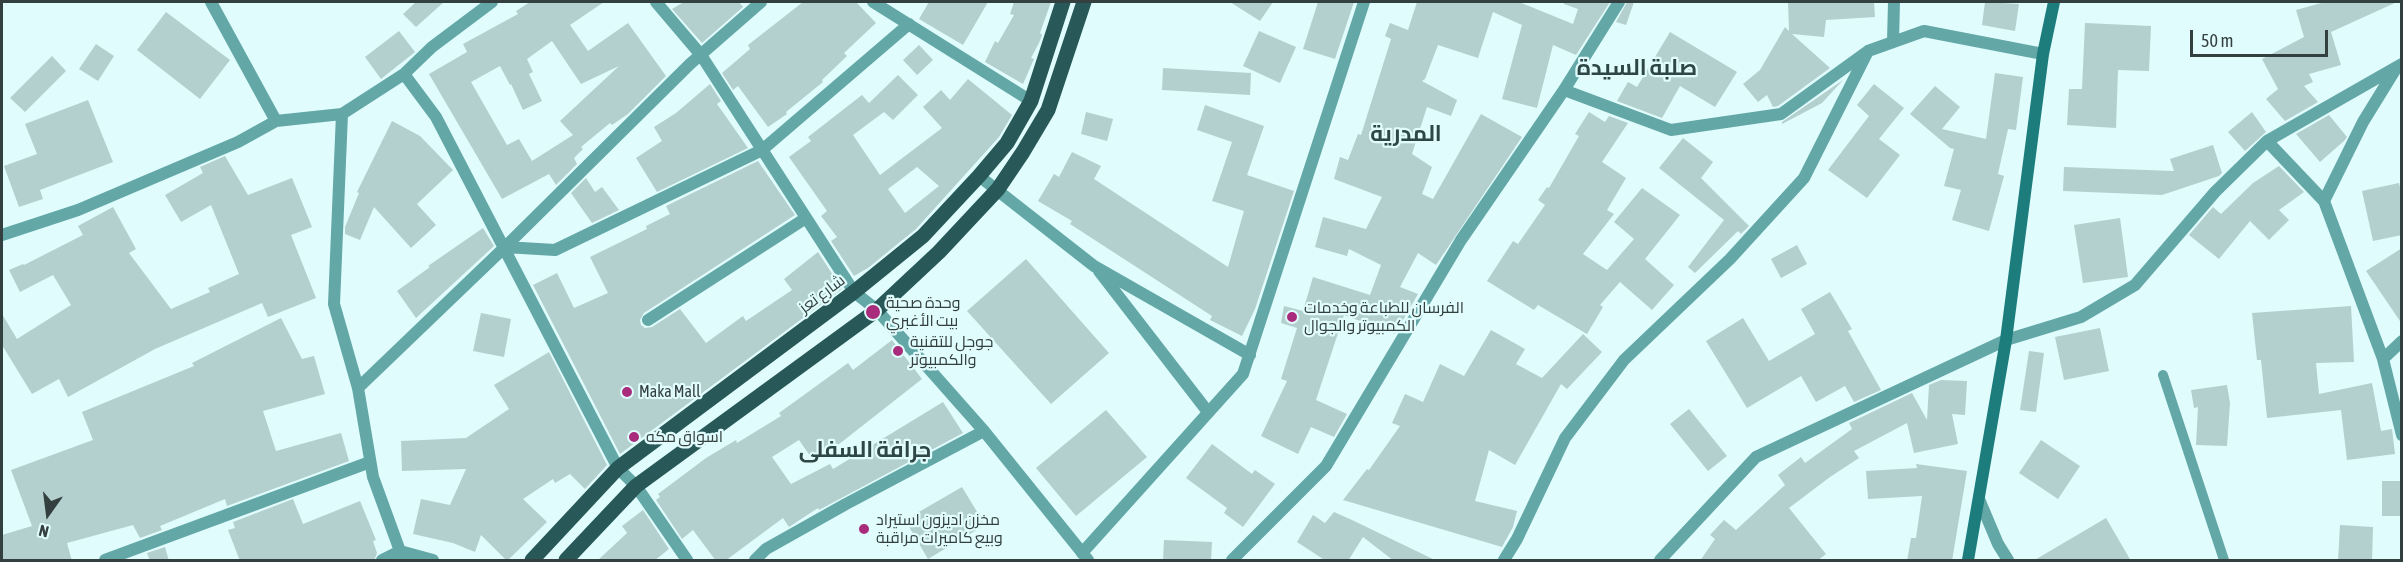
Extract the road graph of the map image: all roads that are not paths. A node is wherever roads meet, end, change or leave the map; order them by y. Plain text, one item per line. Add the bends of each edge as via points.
1 (211, 2) edge
2 (492, 2) edge
3 (656, 2) edge
4 (761, 2) edge
5 (873, 2) edge
6 (1063, 2) edge
7 (1084, 2) edge
8 (1364, 2) edge
9 (1619, 2) edge
10 (1894, 2) edge
11 (2054, 2) edge
12 (909, 24) junction
13 (1893, 42) junction
14 (1868, 51) junction
15 (2043, 54) junction
16 (701, 55) junction
17 (2399, 66) edge
18 (404, 74) junction
19 (1564, 90) junction
20 (1031, 101) junction
21 (342, 114) junction
22 (276, 121) junction
23 (2267, 141) junction
24 (762, 150) junction
25 (980, 176) junction
26 (998, 189) junction
27 (2324, 201) junction
28 (806, 218) junction
29 (2, 235) edge
30 (505, 247) junction
31 (1094, 266) junction
32 (854, 292) junction
33 (877, 310) junction
34 (648, 320) dead end
35 (2006, 340) junction
36 (2402, 341) edge
37 (1250, 355) junction
38 (2383, 359) junction
39 (2163, 375) dead end
40 (358, 388) junction
41 (1208, 412) junction
42 (984, 431) junction
43 (2402, 435) edge
44 (370, 462) junction
45 (618, 468) junction
46 (636, 486) junction
47 (1978, 499) junction
48 (401, 556) edge
49 (1085, 557) edge
50 (105, 561) edge
51 (382, 561) edge
52 (433, 561) edge
53 (532, 561) edge
54 (566, 561) edge
55 (687, 561) edge
56 (755, 561) edge
57 (1232, 561) edge
58 (1504, 561) edge
59 (1660, 561) edge
60 (1968, 561) edge
61 (2008, 561) edge
62 (2224, 561) edge

1 - 22 street
2 - 18 street via 432,47
3 - 16 street
4 - 16 street
5 - 12 street
6 - 20 main road, شارع تعز
7 - 26 main road via 1048,110
8 - 37 street
9 - 19 street
10 - 13 street
11 - 15 main road
12 - 20 street
12 - 24 street
13 - 14 street
13 - 15 street via 1924,31
14 - 19 street via 1781,114 1671,130
14 - 58 street via 1804,178 1730,259 1624,360 1565,438
15 - 35 main road
16 - 24 street
16 - 30 street
17 - 23 street
17 - 27 street via 2363,122
18 - 21 street
18 - 30 street via 436,117
19 - 57 street via 1461,240 1326,466
20 - 25 main road, شارع تعز via 1007,143
21 - 22 street
21 - 40 street via 334,304
22 - 29 street via 238,142 78,210
23 - 27 street
23 - 35 street via 2216,192 2135,285 2081,317
24 - 28 street
24 - 30 street via 555,250
25 - 26 street
25 - 32 main road, شارع تعز via 923,236
26 - 31 street
26 - 33 main road
27 - 38 street
28 - 32 street
28 - 34 street
30 - 40 street
30 - 45 street
31 - 37 street
31 - 41 street
32 - 33 street
32 - 45 main road, شارع تعز
33 - 42 street
33 - 46 main road
35 - 47 main road
35 - 59 street via 1756,457
36 - 38 street
37 - 41 street via 1243,374
38 - 43 street
39 - 62 lane
40 - 44 street
41 - 49 street
42 - 49 street
42 - 56 street via 766,549
44 - 48 street
44 - 50 street
45 - 46 street
45 - 53 main road, شارع تعز
46 - 54 main road
46 - 55 street
47 - 60 main road
47 - 61 street
48 - 51 street
48 - 52 street

